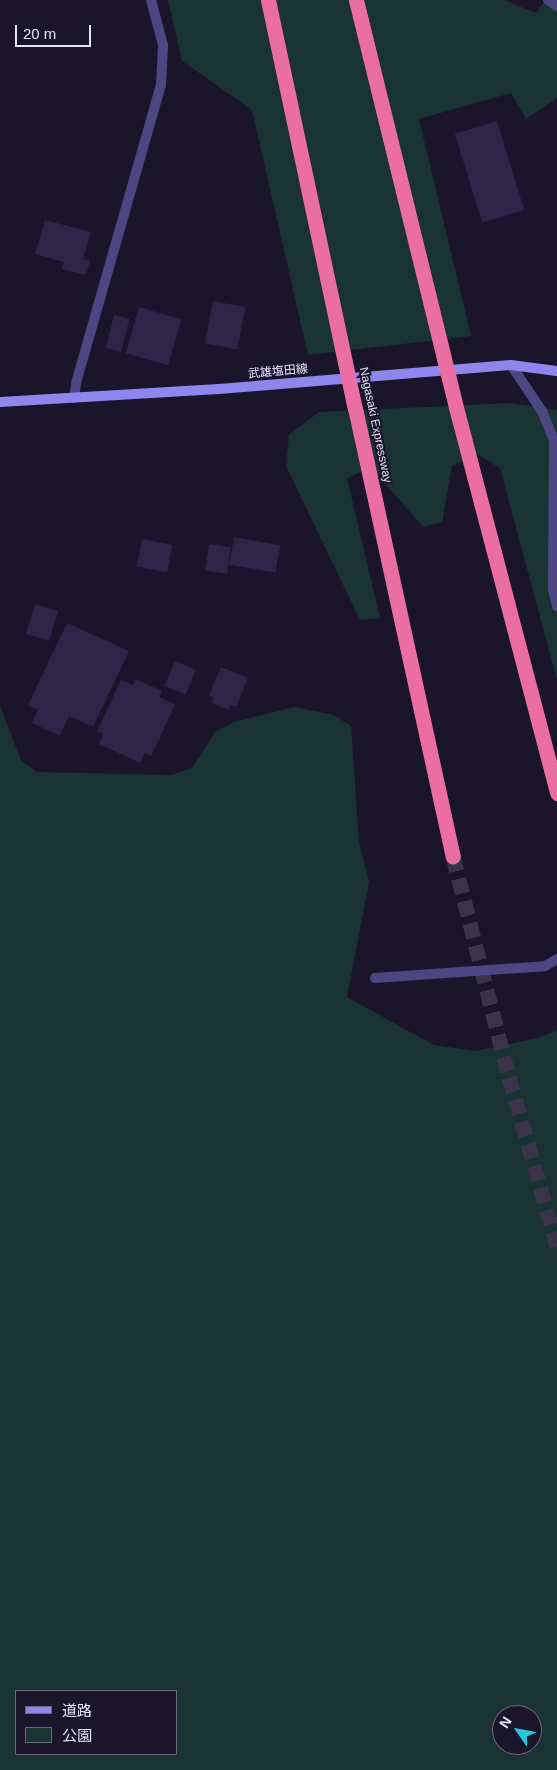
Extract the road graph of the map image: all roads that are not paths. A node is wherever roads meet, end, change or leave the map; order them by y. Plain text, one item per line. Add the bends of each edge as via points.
1 (151, 0) edge
2 (268, 0) edge
3 (356, 0) edge
4 (548, 0) edge
5 (557, 6) edge
6 (511, 365) junction
7 (557, 371) edge
8 (74, 398) junction
9 (0, 402) edge
10 (557, 607) edge
11 (557, 793) edge
12 (453, 856) tunnel mouth
13 (557, 959) edge
14 (375, 978) dead end

1 - 8 street via 163,45 161,85
2 - 12 highway, Nagasaki Expressway, bridge
3 - 11 highway, bridge via 458,415
4 - 5 street
6 - 7 main road, 武雄塩田線
6 - 8 main road, 武雄塩田線
6 - 10 street via 542,411 554,440 553,589
8 - 9 main road, 武雄塩田線
13 - 14 street via 545,966

